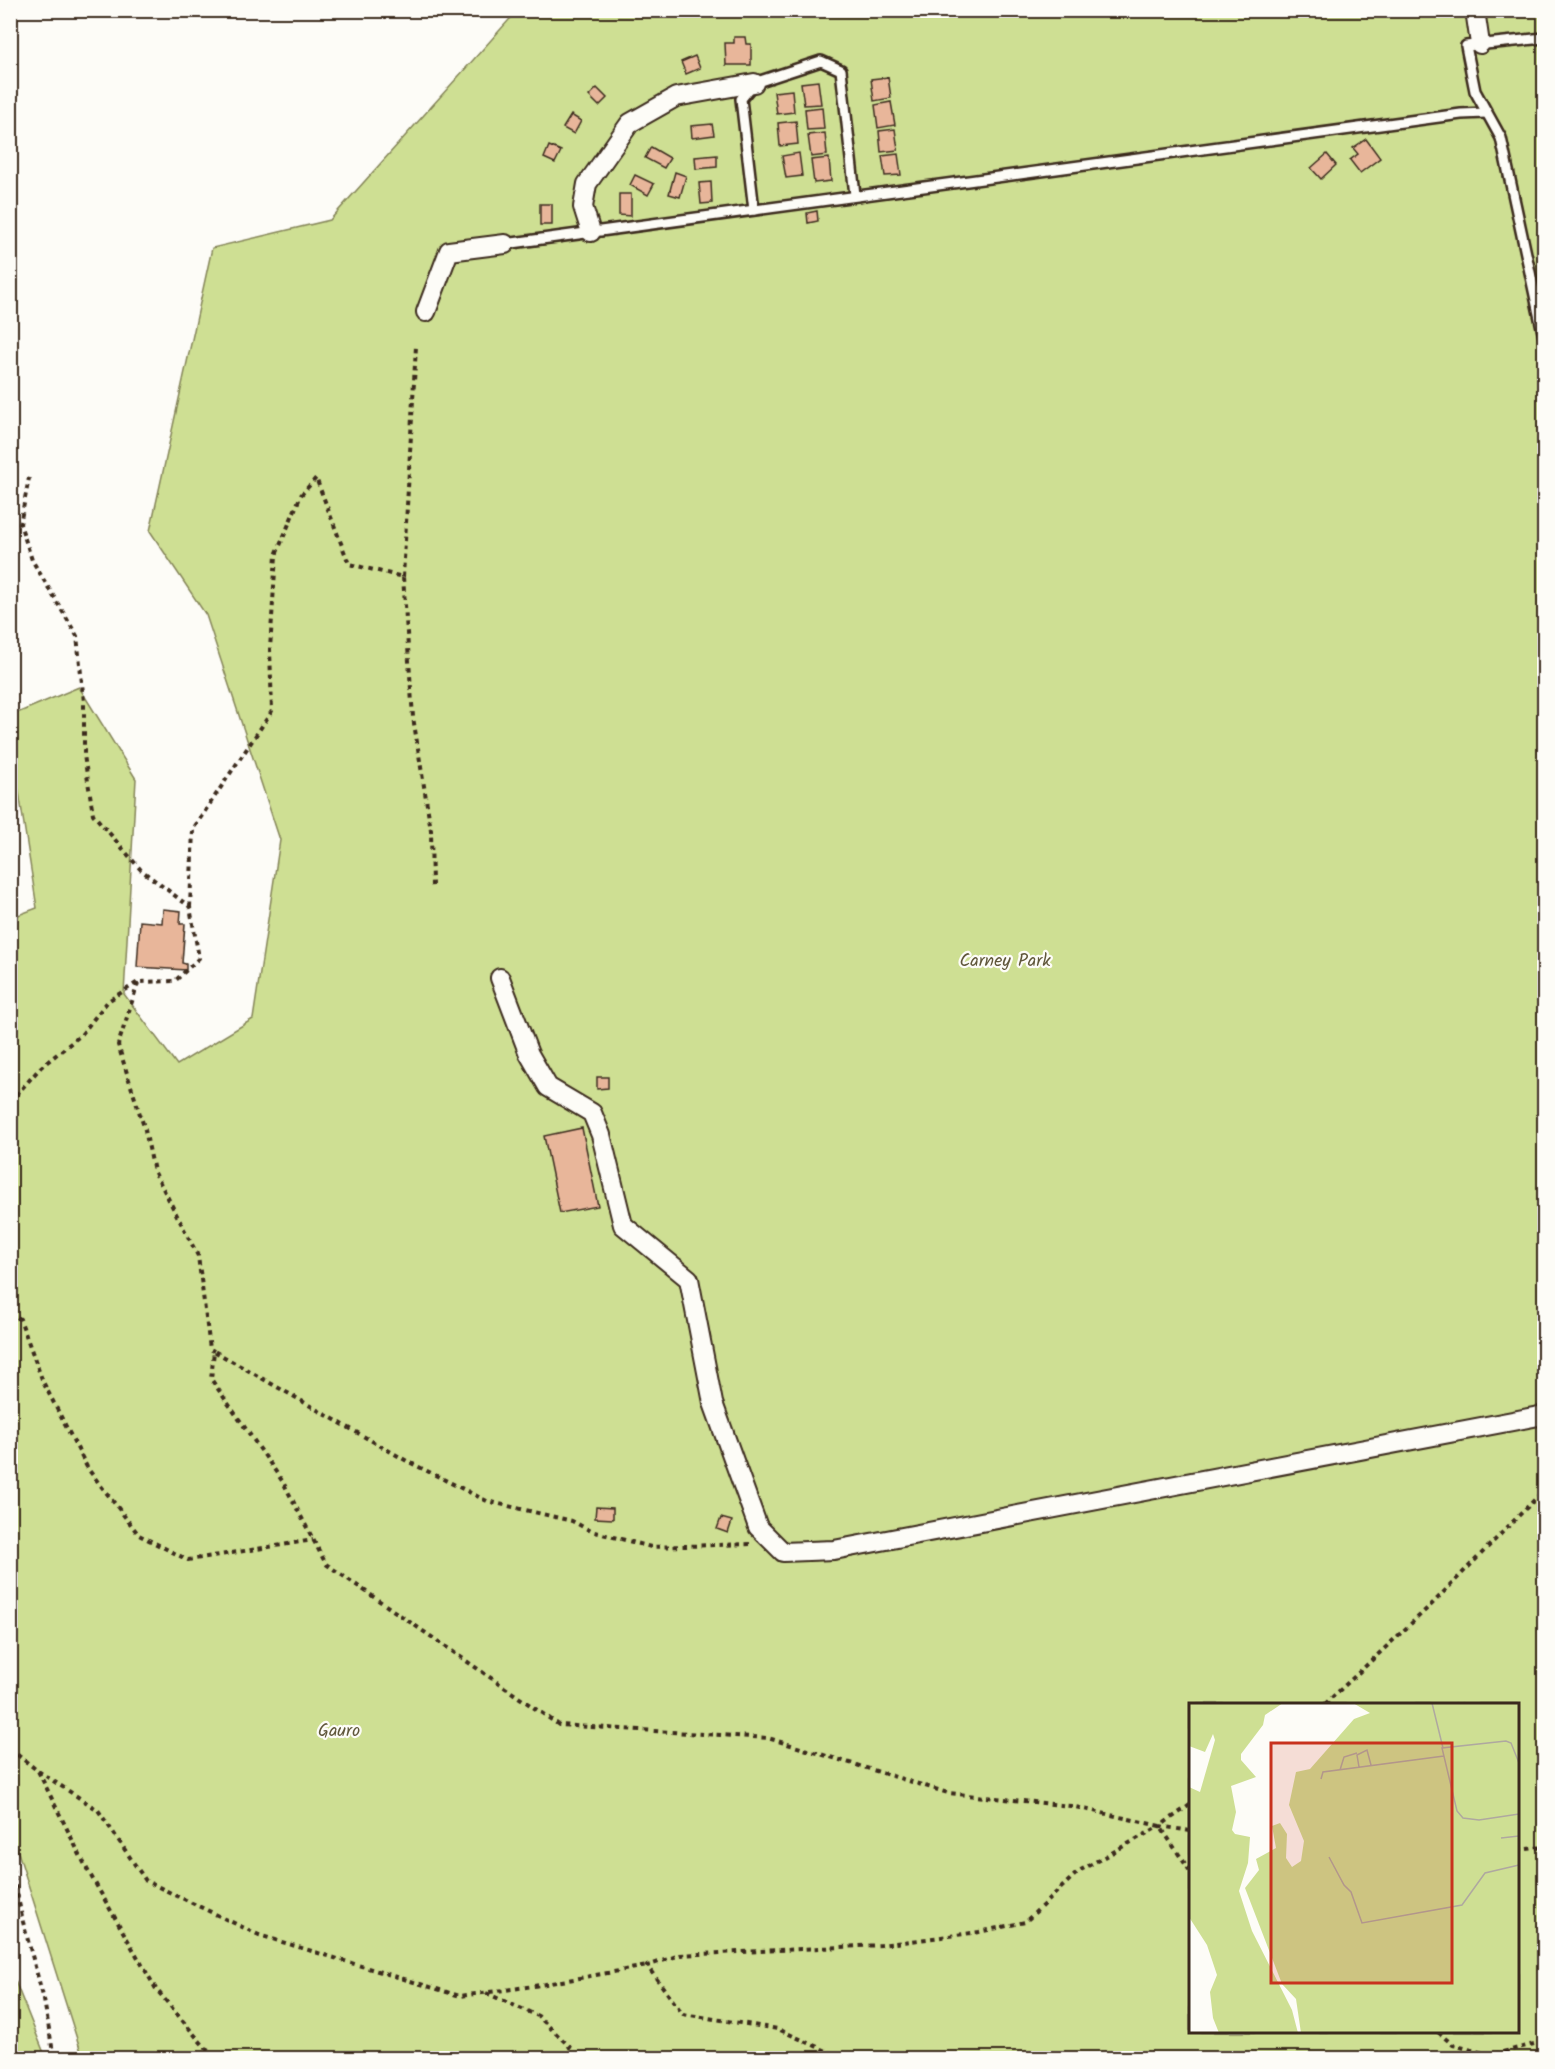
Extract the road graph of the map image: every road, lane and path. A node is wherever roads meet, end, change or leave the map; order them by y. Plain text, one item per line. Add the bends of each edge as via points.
1 (1475, 10) edge
2 (1545, 38) edge
3 (1480, 44) junction
4 (754, 83) junction
5 (1486, 113) junction
6 (855, 195) junction
7 (754, 210) junction
8 (591, 232) junction
9 (505, 244) joint
10 (426, 312) dead end
11 (1545, 337) edge
12 (416, 346) dead end
13 (29, 478) dead end
14 (403, 577) junction
15 (432, 888) dead end
16 (190, 907) junction
17 (500, 978) dead end
18 (138, 982) junction
19 (10, 1102) edge
20 (10, 1312) edge
21 (213, 1351) junction
22 (1545, 1415) edge
23 (1545, 1490) edge
24 (314, 1540) junction
25 (774, 1544) junction
26 (1326, 1703) edge
27 (10, 1749) edge
28 (38, 1772) junction
29 (1189, 1807) edge
30 (1160, 1826) junction
31 (1189, 1831) edge
32 (1545, 1846) edge
33 (1519, 1850) edge
34 (10, 1859) edge
35 (1189, 1868) edge
36 (648, 1966) junction
37 (486, 1993) junction
38 (1440, 2033) edge
39 (1545, 2039) edge
40 (54, 2058) edge
41 (214, 2058) edge
42 (576, 2058) edge
43 (842, 2058) edge

1 - 3 street
2 - 3 lane
3 - 5 lane via 1466,46 1475,91
4 - 6 lane via 821,61 841,70
4 - 7 lane via 741,99
4 - 8 street via 676,97 630,123 587,184 583,207
5 - 6 lane
5 - 11 lane via 1501,138
6 - 7 lane
7 - 8 lane
8 - 9 lane
9 - 10 street via 449,251
12 - 14 path
13 - 16 path via 20,524 32,560 77,636 84,702 84,755 93,814 141,870
14 - 15 path via 413,717 431,830
14 - 16 path via 349,564 316,478 302,495 276,555 270,649 272,711 193,829
16 - 18 path via 199,958 175,981
17 - 25 street via 529,1054 548,1087 592,1113 623,1226 689,1279 713,1404 758,1527
18 - 19 path via 108,1001 81,1035 41,1067
18 - 21 path via 118,1045 154,1171 198,1256
20 - 24 path via 20,1319 43,1382 88,1469 140,1535 188,1560
21 - 24 path via 211,1379 284,1482
21 - 25 path via 407,1461 487,1501 572,1521 591,1531 651,1547
22 - 25 street via 834,1550 783,1552
23 - 26 path
24 - 30 path via 326,1564 559,1725 768,1738 948,1793 1071,1806
27 - 28 path
28 - 37 path via 98,1810 146,1881 259,1935 460,1996
28 - 41 path via 87,1869 156,1989
29 - 30 path
30 - 31 path
30 - 35 path
30 - 36 path via 1079,1871 1025,1922 881,1945 680,1955
32 - 33 path
34 - 40 path
36 - 37 path
36 - 43 path via 683,2014 778,2029
37 - 42 path via 538,2016
38 - 39 path via 1453,2045 1491,2055

